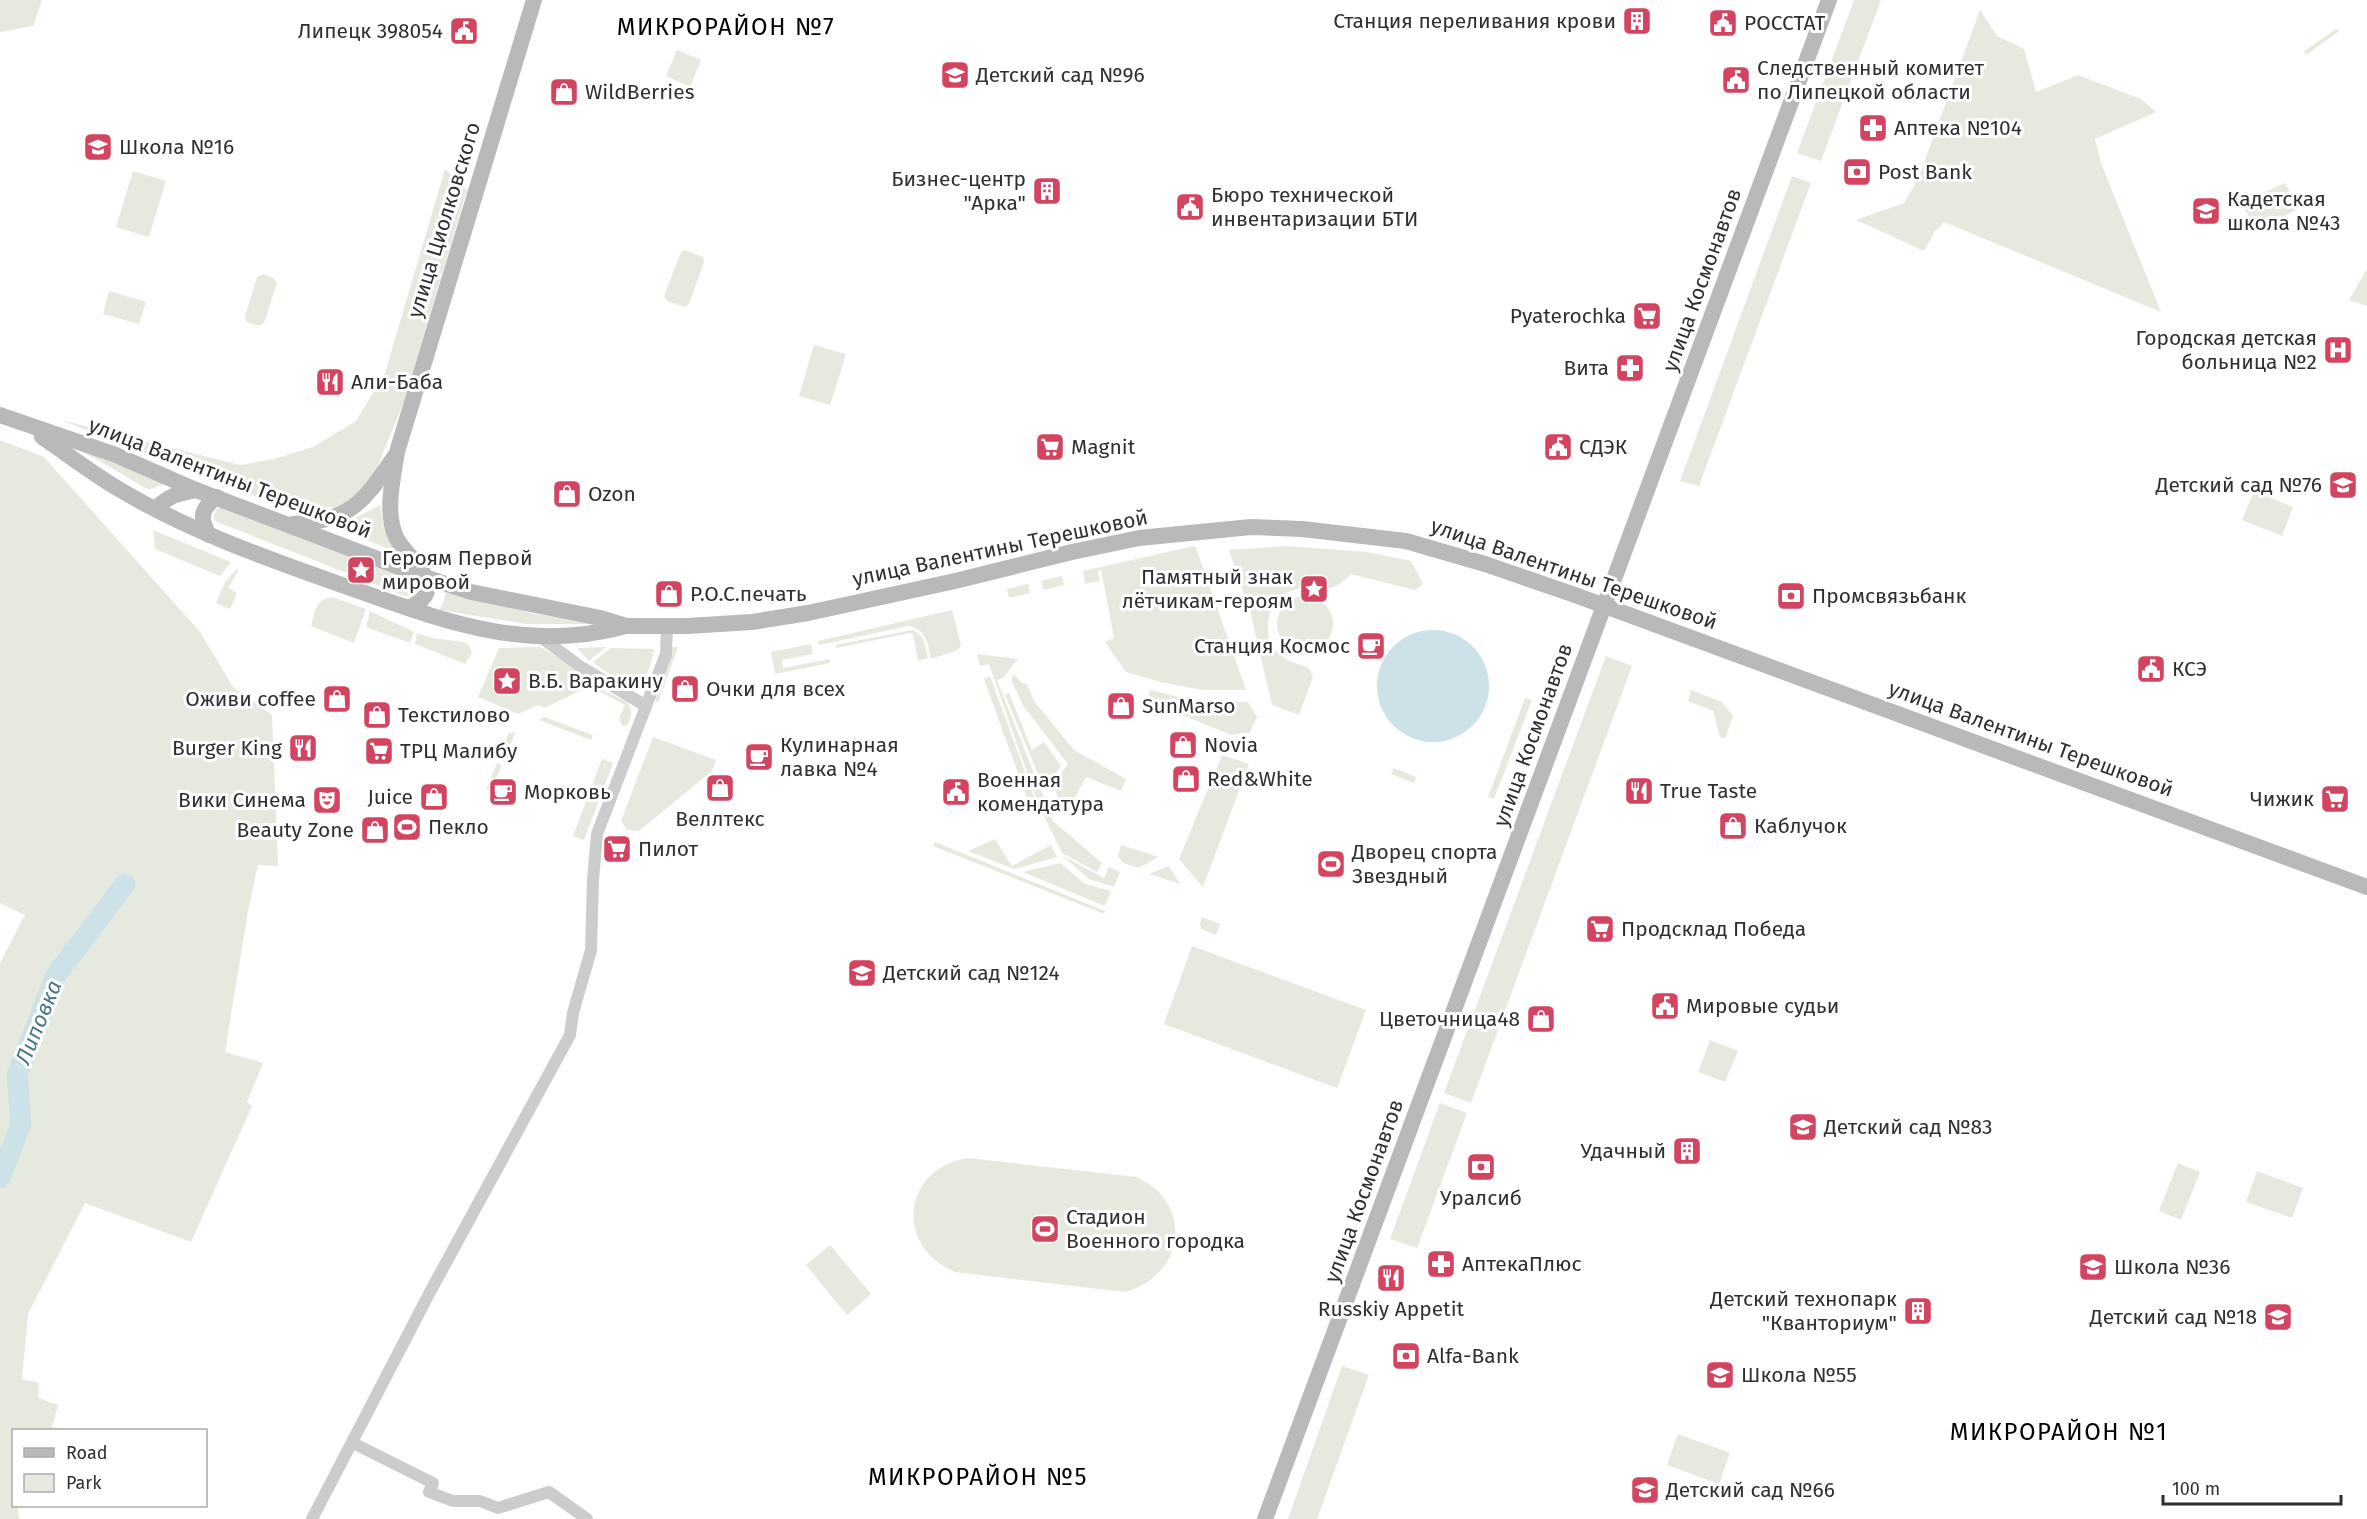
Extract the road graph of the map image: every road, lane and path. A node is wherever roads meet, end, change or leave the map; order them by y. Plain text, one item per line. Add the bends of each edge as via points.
1 (534, 0) edge
2 (1828, 0) edge
3 (14, 421) edge
4 (397, 453) junction
5 (196, 490) junction
6 (217, 497) junction
7 (156, 510) junction
8 (287, 524) junction
9 (209, 535) junction
10 (425, 577) junction
11 (1605, 606) junction
12 (409, 608) junction
13 (626, 626) junction
14 (667, 627) junction
15 (538, 635) junction
16 (657, 678) junction
17 (626, 694) junction
18 (646, 706) junction
19 (2367, 888) edge
20 (353, 1443) junction
21 (312, 1519) edge
22 (587, 1519) edge
23 (1266, 1519) edge

1 - 4 main road, улица Циолковского
2 - 11 main road, улица Космонавтов
3 - 5 main road, улица Валентины Терешковой via 116,455
3 - 7 main road, улица Валентины Терешковой
4 - 8 main road via 358,505 321,522
4 - 10 main road via 390,504 396,538
5 - 6 main road, улица Валентины Терешковой
5 - 7 main road via 176,494
6 - 8 main road, улица Валентины Терешковой
6 - 9 main road via 202,516
7 - 9 main road, улица Валентины Терешковой
8 - 10 main road, улица Валентины Терешковой
9 - 12 main road, улица Валентины Терешковой
10 - 12 main road via 426,594
10 - 13 main road, улица Валентины Терешковой via 471,592
11 - 14 main road, улица Валентины Терешковой via 1406,541 1251,527 1128,540 797,615
11 - 19 main road, улица Валентины Терешковой
11 - 23 main road, улица Космонавтов
12 - 15 main road, улица Валентины Терешковой via 476,628
13 - 14 main road, улица Валентины Терешковой
13 - 15 main road, улица Валентины Терешковой via 598,634
14 - 16 street via 666,654
15 - 17 street
16 - 17 street via 642,694
16 - 18 street
17 - 18 street
18 - 20 street via 597,834 591,950 570,1035
20 - 21 street
20 - 22 street via 433,1483 429,1492 453,1501 480,1501 498,1508 549,1492

